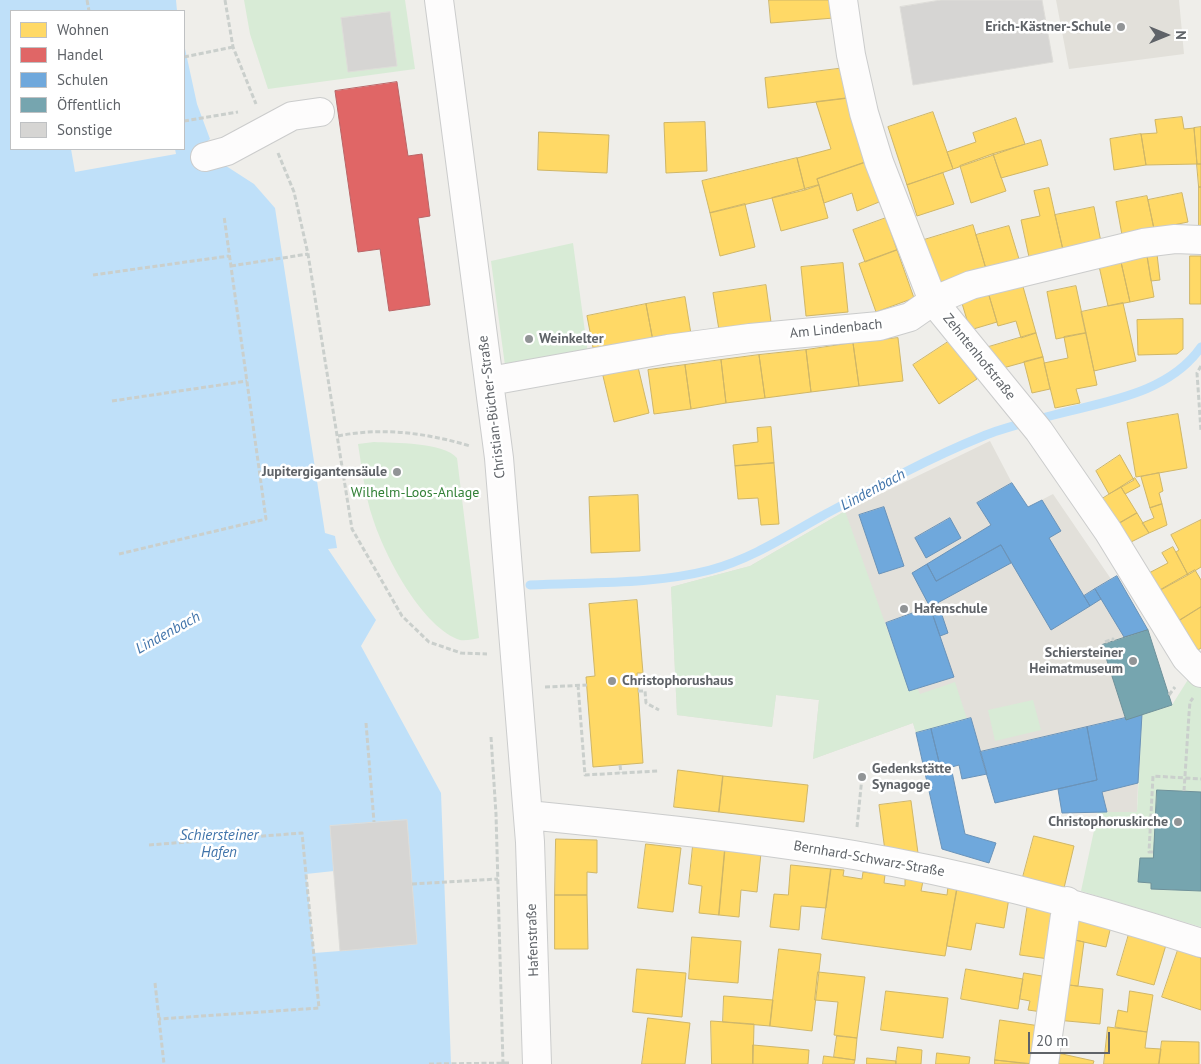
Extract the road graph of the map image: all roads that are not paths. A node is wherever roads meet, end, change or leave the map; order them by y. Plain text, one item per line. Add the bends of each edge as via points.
1 (439, 0) edge
2 (843, 0) edge
3 (320, 112) dead end
4 (205, 157) dead end
5 (1201, 240) edge
6 (933, 301) junction
7 (499, 380) junction
8 (1201, 673) edge
9 (528, 815) junction
10 (1067, 901) junction
11 (1201, 943) edge
12 (537, 1064) edge
13 (1044, 1064) edge

1 - 7 street, Christian-Bücher-Straße
2 - 6 street, Zehntenhofstraße via 851,55 879,162
3 - 4 street via 292,116 227,151
5 - 6 street, Am Lindenbach via 1143,243 970,286
6 - 7 street, Am Lindenbach via 910,317 879,326 750,338
6 - 8 street, Zehntenhofstraße via 1030,421 1108,531 1186,658
7 - 9 street, Christian-Bücher-Straße via 499,458
9 - 10 street, Bernhard-Schwarz-Straße via 756,840 855,855
9 - 12 street, Hafenstraße
10 - 11 street, Bernhard-Schwarz-Straße
10 - 13 street

